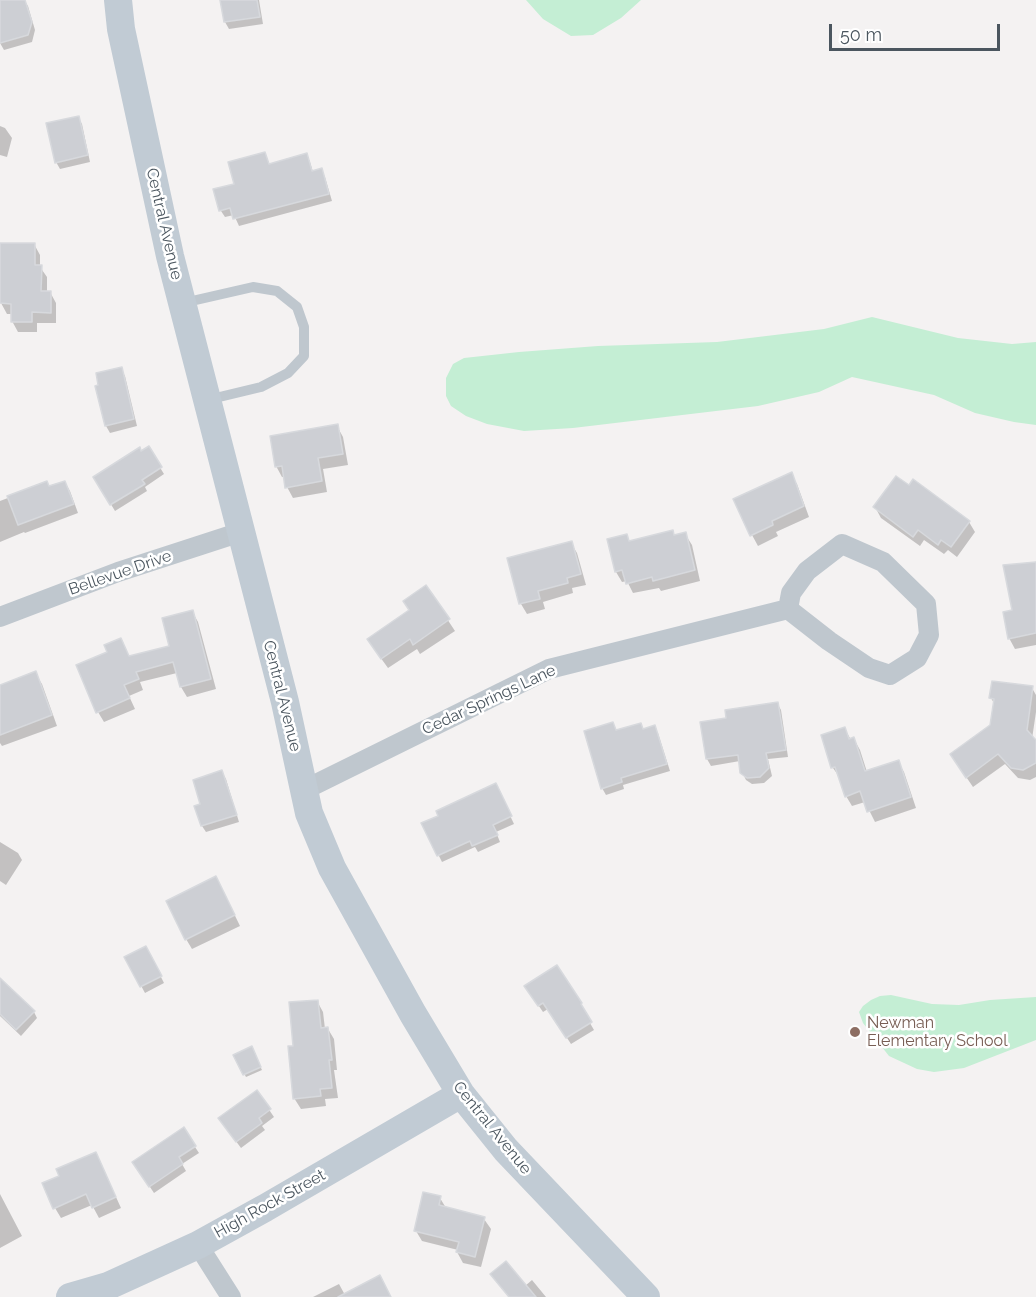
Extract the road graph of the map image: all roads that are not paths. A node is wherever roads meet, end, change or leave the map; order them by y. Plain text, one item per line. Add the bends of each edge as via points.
1 (118, 0) edge
2 (182, 303) junction
3 (207, 400) junction
4 (241, 532) junction
5 (788, 609) junction
6 (0, 617) edge
7 (304, 790) junction
8 (461, 1094) junction
9 (198, 1245) junction
10 (70, 1297) edge
11 (231, 1297) edge
12 (646, 1297) edge

1 - 2 main road, Central Avenue via 121,30
2 - 3 main road, Central Avenue
2 - 3 lane via 253,287 277,291 297,307 304,327 304,356 288,373 261,387
3 - 4 main road, Central Avenue
4 - 6 street, Bellevue Drive via 118,572
4 - 7 main road, Central Avenue
5 - 5 street via 869,668 890,675 917,658 929,635 926,604 883,562 842,544 807,571 791,592
5 - 7 street, Cedar Springs Lane via 549,669
7 - 8 main road, Central Avenue via 309,813 332,868
8 - 9 main road, High Rock Street
8 - 12 main road, Central Avenue via 507,1150
9 - 10 main road, High Rock Street via 108,1286
9 - 11 street

